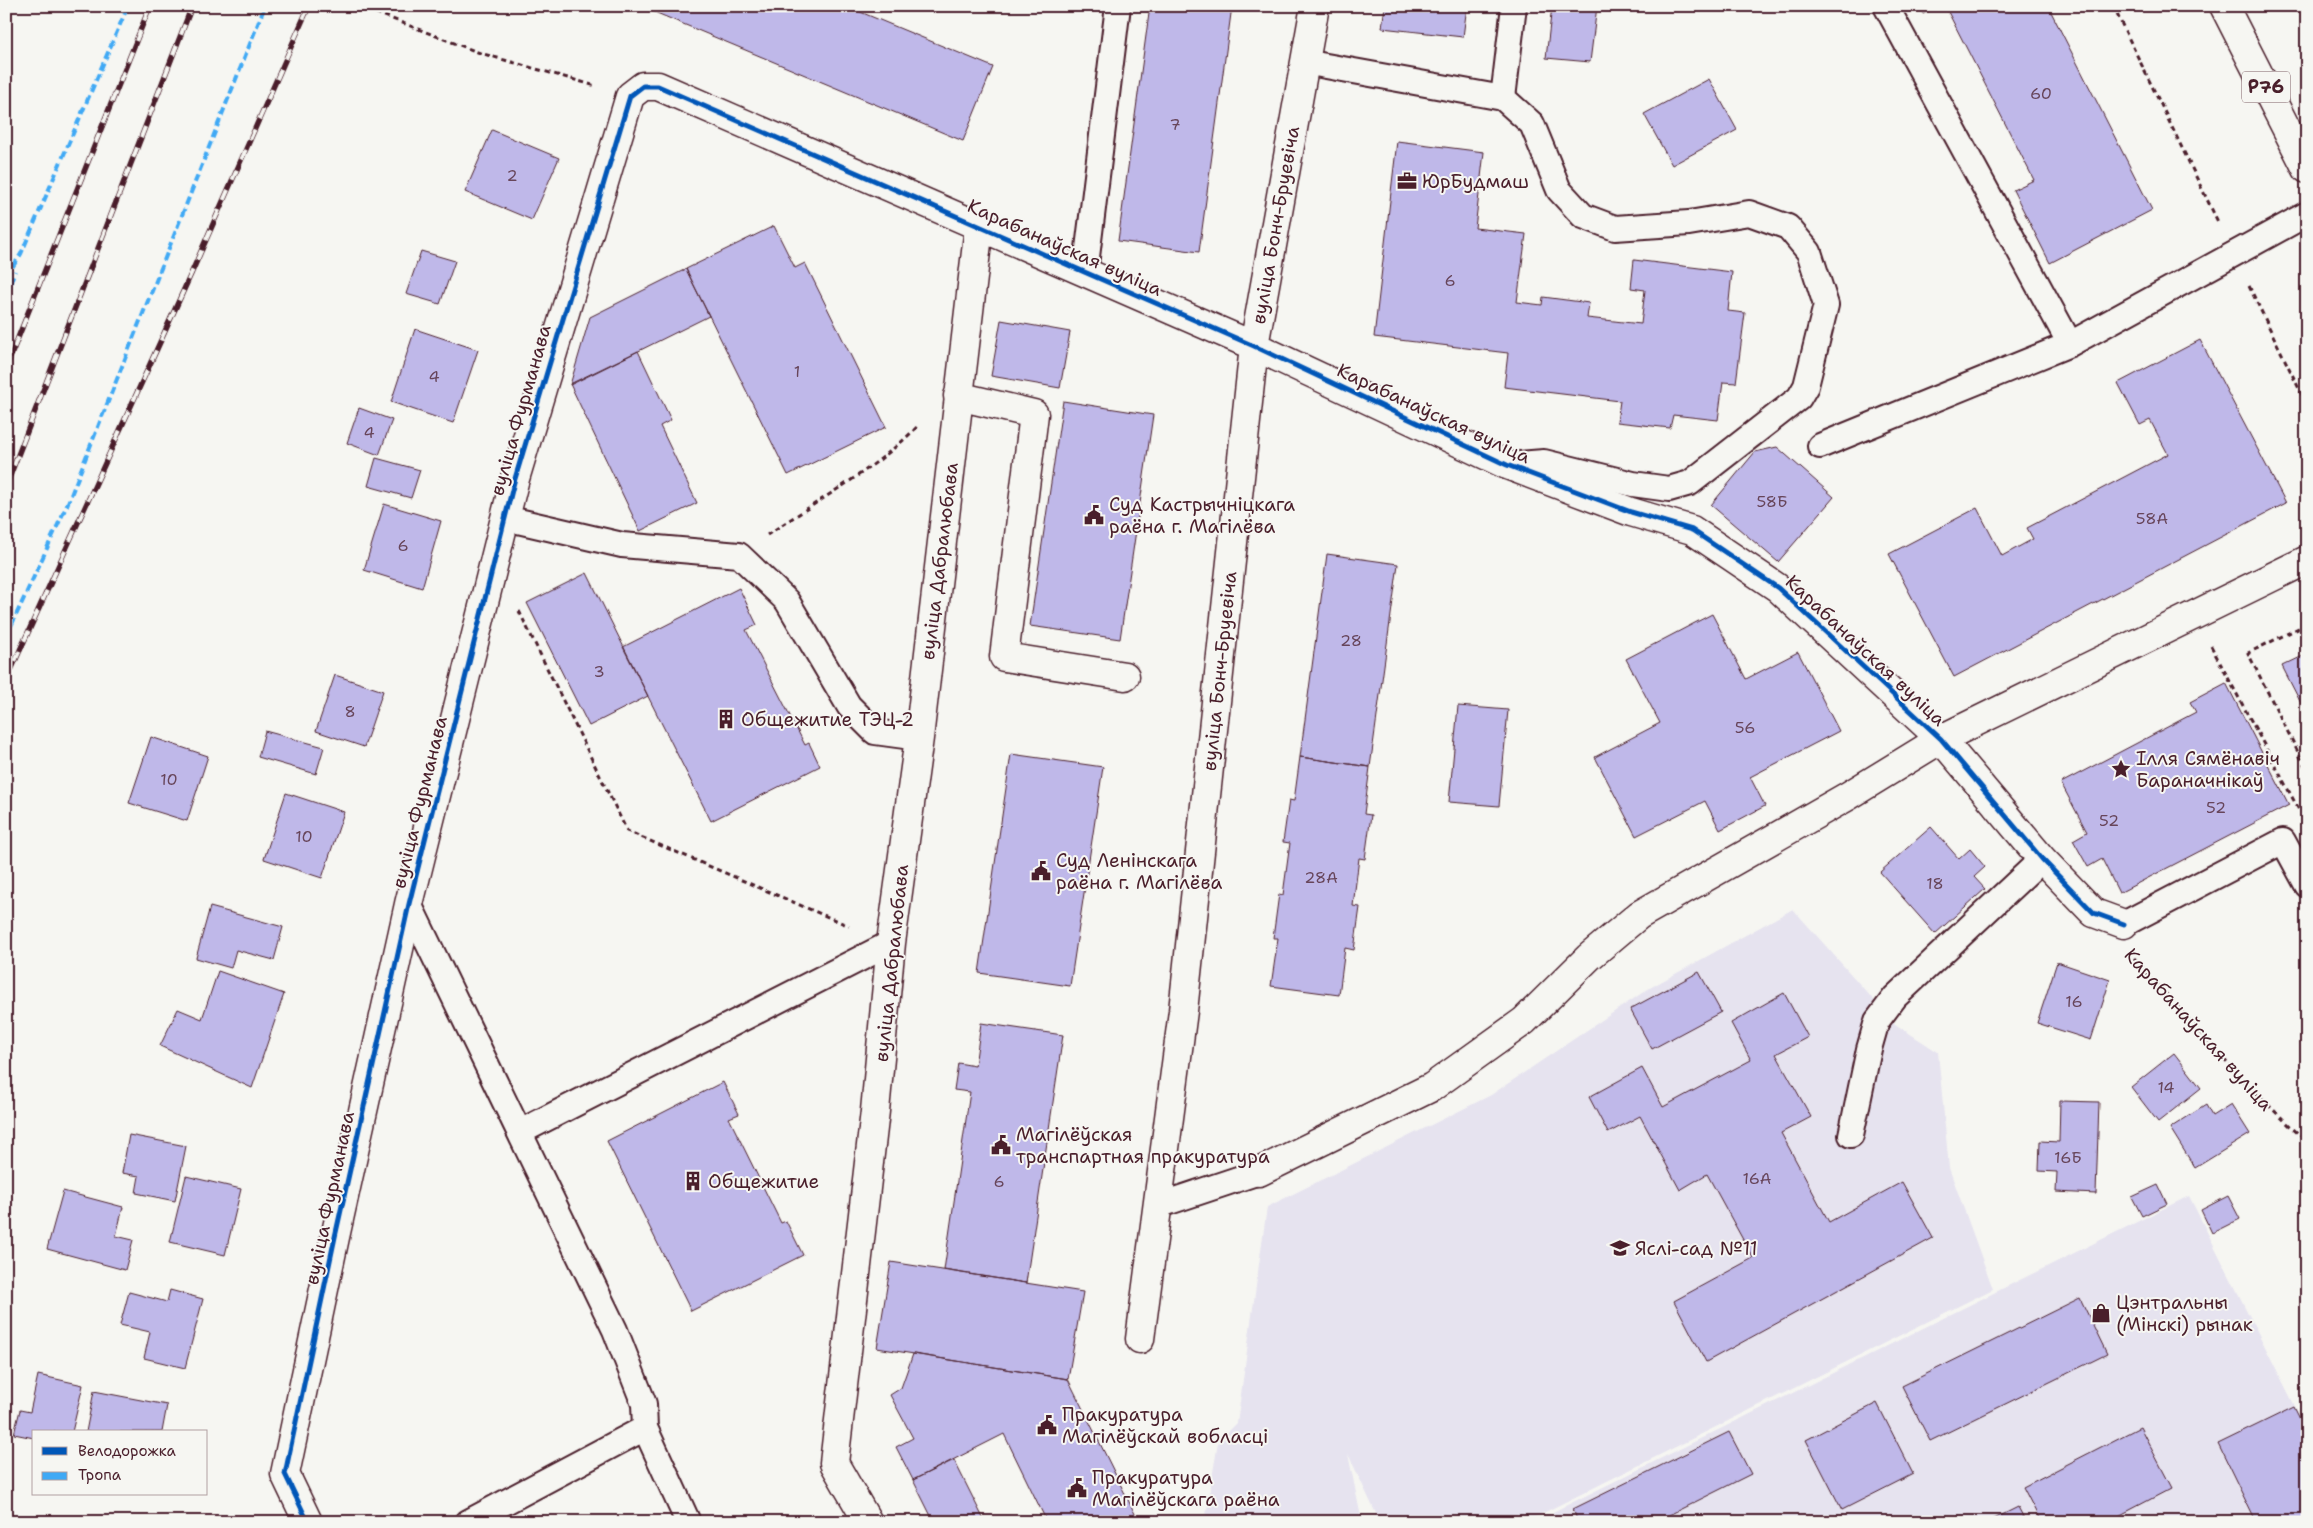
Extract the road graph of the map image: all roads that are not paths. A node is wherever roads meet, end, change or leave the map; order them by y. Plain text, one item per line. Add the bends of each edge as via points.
1 (1118, 6) edge
2 (1315, 6) edge
3 (1514, 6) edge
4 (1886, 6) edge
5 (2224, 6) edge
6 (1304, 62) junction
7 (630, 96) joint
8 (1503, 98) junction
9 (2307, 168) edge
10 (2307, 214) edge
11 (979, 226) junction
12 (1085, 273) junction
13 (2070, 344) junction
14 (1254, 346) junction
15 (958, 396) junction
16 (1820, 446) dead end
17 (1507, 465) junction
18 (505, 518) junction
19 (2307, 560) edge
20 (1125, 676) dead end
21 (919, 738) junction
22 (1941, 739) junction
23 (2042, 859) junction
24 (2307, 885) edge
25 (409, 904) junction
26 (2124, 924) joint
27 (891, 944) junction
28 (520, 1132) junction
29 (1851, 1135) dead end
30 (1259, 1172) joint
31 (1157, 1206) junction
32 (1140, 1339) dead end
33 (646, 1428) junction
34 (308, 1522) edge
35 (468, 1522) edge
36 (688, 1522) edge
37 (868, 1522) edge

1 - 12 lane
2 - 6 street, вуліца Бонч-Бруевіча
3 - 8 lane
4 - 13 lane
5 - 9 street, Р76
6 - 8 lane
6 - 14 street, вуліца Бонч-Бруевіча
7 - 11 street, Карабанаўская вуліца via 643,86 658,86
7 - 18 street, вуліца Фурманава
8 - 17 lane via 1532,124 1559,190 1583,216 1615,228 1689,223 1749,213 1780,224 1788,227 1809,252 1826,305 1806,386 1798,398 1690,483 1669,489 1633,484 1544,462
10 - 13 lane
11 - 12 street, Карабанаўская вуліца
11 - 15 street, вуліца Дабралюбава
12 - 14 street, Карабанаўская вуліца
13 - 16 lane
14 - 17 street, Карабанаўская вуліца
14 - 31 street, вуліца Бонч-Бруевіча via 1183,1011
15 - 20 street via 1034,414 1004,657
15 - 21 street, вуліца Дабралюбава
17 - 22 street, Карабанаўская вуліца via 1631,512 1692,530 1778,588
18 - 21 lane via 622,545 738,555 788,601 849,706 875,732
18 - 25 street, вуліца Фурманава
19 - 22 street
21 - 27 street, вуліца Дабралюбава
22 - 23 street, Карабанаўская вуліца
22 - 30 street via 1639,915 1589,957 1524,1021 1432,1087
23 - 26 street, Карабанаўская вуліца via 2094,913
23 - 29 lane via 1895,997 1877,1021
24 - 26 lane via 2283,841
25 - 28 lane
25 - 34 street, вуліца Фурманава via 285,1474
27 - 28 lane
27 - 37 street, вуліца Дабралюбава via 873,1131 834,1463
28 - 33 lane via 615,1330 644,1404
30 - 31 lane
31 - 32 street, вуліца Бонч-Бруевіча
33 - 35 lane
33 - 36 lane

